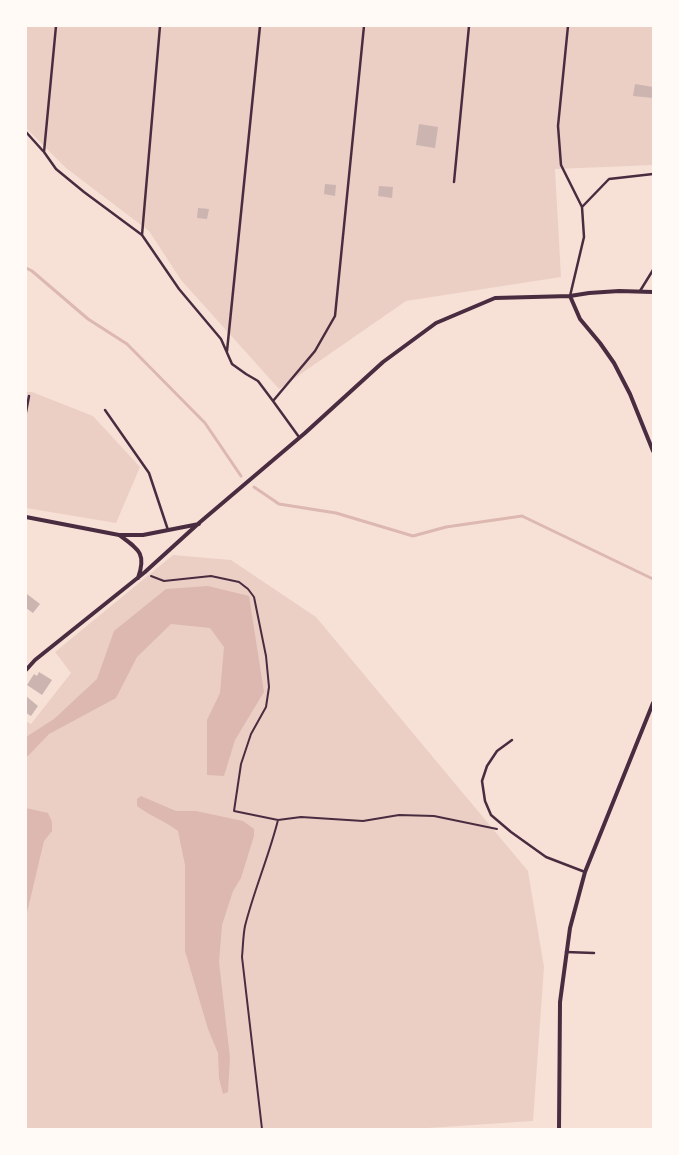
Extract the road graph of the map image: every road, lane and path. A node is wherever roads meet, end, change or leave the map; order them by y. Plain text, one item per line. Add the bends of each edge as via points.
1 (56, 26) edge
2 (160, 26) edge
3 (260, 26) edge
4 (364, 26) edge
5 (469, 26) edge
6 (568, 26) edge
7 (26, 132) edge
8 (44, 152) junction
9 (653, 174) edge
10 (454, 182) dead end
11 (582, 206) junction
12 (142, 235) junction
13 (653, 270) edge
14 (639, 292) junction
15 (653, 292) edge
16 (570, 296) junction
17 (227, 352) junction
18 (29, 396) dead end
19 (273, 401) junction
20 (106, 410) dead end
21 (26, 412) edge
22 (300, 438) junction
23 (653, 451) edge
24 (26, 516) edge
25 (199, 523) junction
26 (168, 530) junction
27 (119, 535) junction
28 (145, 572) junction
29 (138, 578) junction
30 (26, 670) edge
31 (653, 703) edge
32 (512, 740) dead end
33 (278, 820) junction
34 (511, 832) junction
35 (585, 872) junction
36 (566, 952) junction
37 (594, 953) dead end
38 (262, 1129) edge
39 (559, 1129) edge

1 - 8 lane
2 - 12 lane
3 - 17 lane
4 - 19 lane via 335,316 315,351
5 - 10 lane
6 - 11 lane via 558,126 561,165
7 - 8 lane
8 - 12 lane via 56,169
9 - 11 lane via 609,179
11 - 16 lane via 584,237
12 - 17 lane via 179,289 221,339
13 - 14 lane
14 - 15 street
14 - 16 street
16 - 22 street via 495,298 436,323 382,362
16 - 23 street via 580,319 614,363 630,394
17 - 19 lane via 232,364 258,381
18 - 21 lane
19 - 22 lane
20 - 26 lane via 149,473
22 - 25 street
24 - 27 street
25 - 26 street
25 - 28 street
26 - 27 street via 144,535
27 - 29 street via 135,547 141,557 142,566
28 - 29 street
28 - 33 path via 164,581 211,576 239,582 254,597 266,656 269,686 266,707 251,734 241,764 234,811
29 - 30 street via 35,660
31 - 35 street
32 - 34 lane via 497,751 487,766 482,781 485,801 491,815
33 - 34 path via 301,817 363,820 400,815 434,816
33 - 38 path via 245,928 242,957
34 - 35 lane via 546,857
35 - 36 street
36 - 37 lane
36 - 39 street via 560,1002

